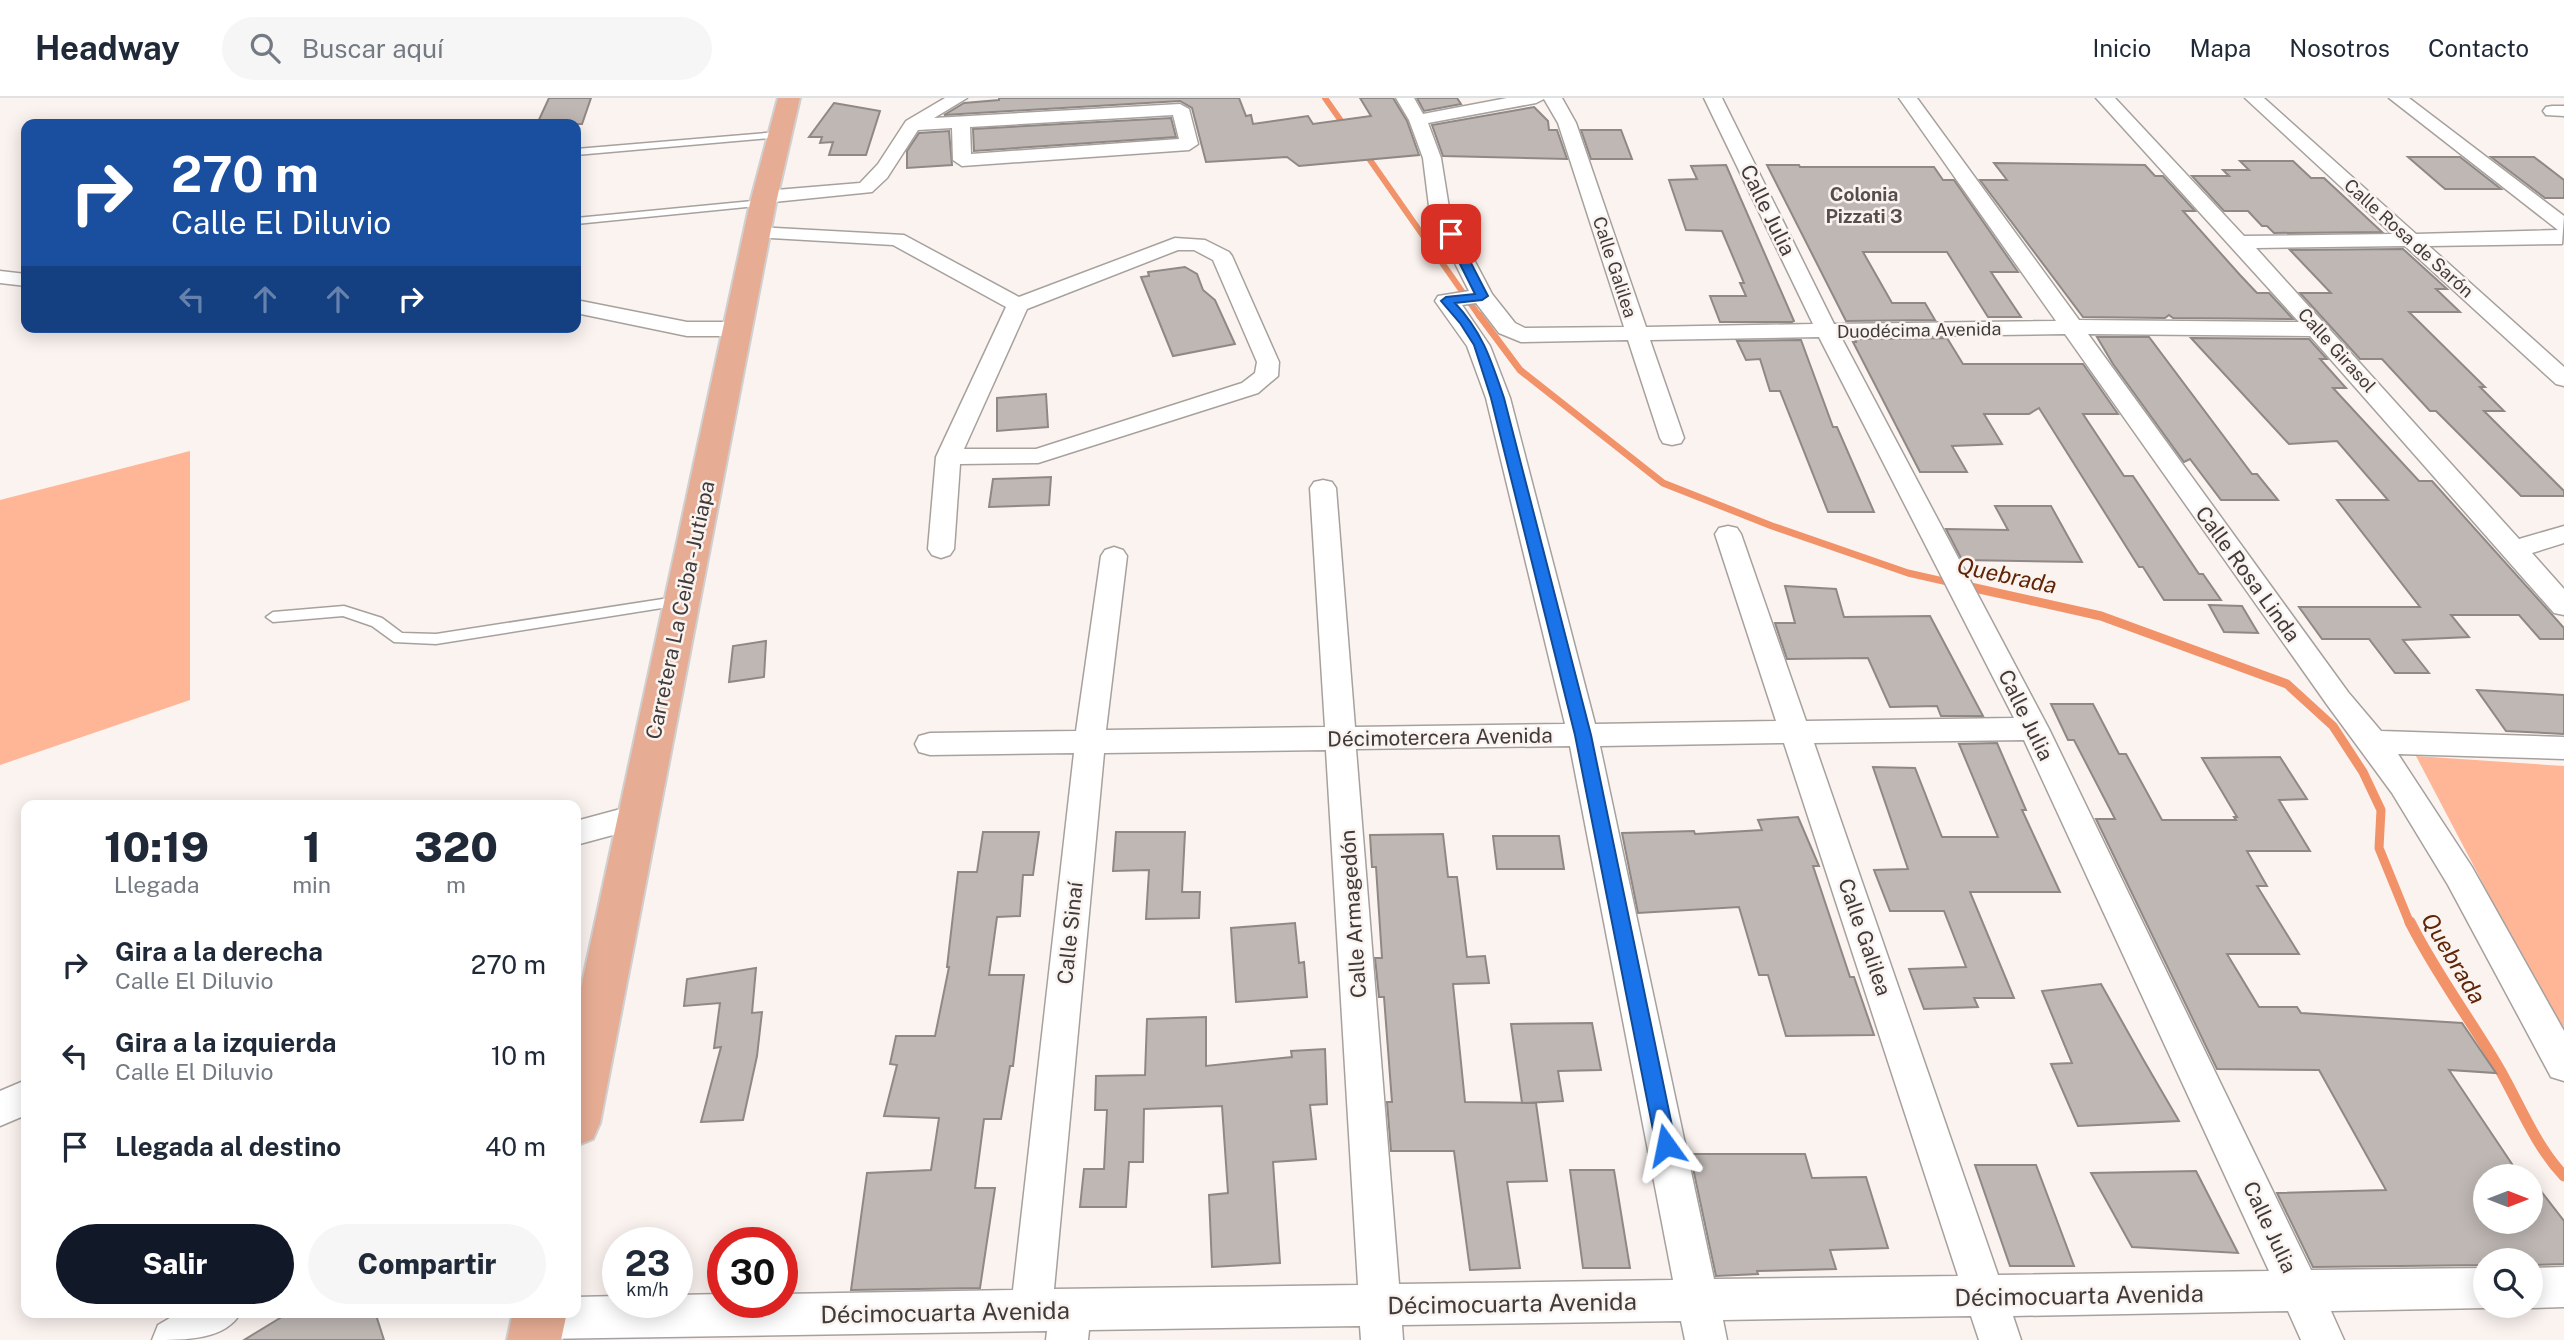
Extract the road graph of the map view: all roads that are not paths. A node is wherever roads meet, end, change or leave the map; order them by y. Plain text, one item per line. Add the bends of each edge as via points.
1 (789, 98) edge
2 (958, 98) edge
3 (1405, 98) edge
4 (1536, 98) edge
5 (1553, 98) edge
6 (1713, 98) edge
7 (1908, 98) edge
8 (2105, 98) edge
9 (2254, 98) edge
10 (2398, 98) edge
11 (1418, 120) junction
12 (961, 122) junction
13 (912, 125) junction
14 (778, 135) junction
15 (581, 152) edge
16 (762, 211) junction
17 (581, 222) edge
18 (2564, 226) edge
19 (2564, 235) edge
20 (2412, 240) junction
21 (2239, 242) junction
22 (0, 277) edge
23 (21, 279) edge
24 (1468, 297) junction
25 (1018, 305) junction
26 (581, 308) edge
27 (2071, 327) junction
28 (2317, 329) junction
29 (738, 330) junction
30 (1828, 331) junction
31 (1638, 335) junction
32 (2564, 379) edge
33 (1672, 438) dead end
34 (948, 457) junction
35 (1323, 488) dead end
36 (1728, 534) dead end
37 (2564, 534) edge
38 (2515, 549) junction
39 (941, 550) dead end
40 (1114, 556) dead end
41 (682, 601) junction
42 (2564, 606) edge
43 (273, 617) dead end
44 (2034, 729) junction
45 (1797, 732) junction
46 (1583, 735) junction
47 (1340, 738) junction
48 (1090, 742) junction
49 (2375, 742) junction
50 (930, 744) dead end
51 (2564, 748) edge
52 (639, 816) junction
53 (581, 832) edge
54 (2564, 1065) edge
55 (581, 1095) edge
56 (21, 1100) edge
57 (0, 1110) edge
58 (2564, 1287) edge
59 (2543, 1288) edge
60 (2473, 1289) edge
61 (2300, 1291) junction
62 (1986, 1296) junction
63 (1697, 1300) junction
64 (211, 1318) edge
65 (1056, 1320) edge
66 (1381, 1322) edge
67 (538, 1324) edge
68 (843, 1327) edge
69 (173, 1340) edge
70 (1706, 1340) edge
71 (2000, 1340) edge
72 (2323, 1340) edge

1 - 14 main road, Carretera La Ceiba - Jutiapa
2 - 13 street
3 - 11 street
4 - 11 street
5 - 31 street, Calle Galilea via 1567,123
6 - 30 street, Calle Julia
7 - 27 street, Calle Rosa Linda
8 - 21 street, Calle Girasol
9 - 20 street, Calle Rosa de Sarón
10 - 18 street
11 - 24 street via 1432,158 1440,214
12 - 12 street via 1180,109 1189,144 962,160
12 - 13 street
13 - 16 street via 886,169 865,188
14 - 15 lane
14 - 16 main road, Carretera La Ceiba - Jutiapa
16 - 17 lane
16 - 25 street via 897,239
16 - 29 main road, Carretera La Ceiba - Jutiapa
19 - 20 street
20 - 21 street
20 - 32 street, Calle Rosa de Sarón
21 - 28 street, Calle Girasol
22 - 23 street
24 - 31 street, Duodécima Avenida via 1521,335
24 - 46 street via 1446,301 1480,345 1498,398
25 - 34 street
25 - 34 street via 1175,244 1198,244 1222,256 1268,362 1266,376 1250,388 1038,456
26 - 29 street via 687,329
27 - 28 street, Duodécima Avenida
27 - 30 street, Duodécima Avenida
27 - 49 street, Calle Rosa Linda via 2338,699
28 - 38 street, Calle Girasol
29 - 41 main road, Carretera La Ceiba - Jutiapa
30 - 31 street, Duodécima Avenida
30 - 44 street, Calle Julia
31 - 33 street, Calle Galilea
34 - 39 street
35 - 47 street, Calle Armagedón
36 - 45 street, Calle Galilea
37 - 38 street
38 - 42 street, Calle Girasol
40 - 48 street, Calle Sinaí
41 - 43 lane via 436,639 399,638 377,622 344,611
41 - 52 main road, Carretera La Ceiba - Jutiapa
44 - 45 street, Décimotercera Avenida
44 - 61 street, Calle Julia
45 - 46 street, Décimotercera Avenida
45 - 62 street, Calle Galilea
46 - 47 street, Décimotercera Avenida
46 - 63 street
47 - 48 street, Décimotercera Avenida
47 - 66 street, Calle Armagedón
48 - 50 street, Décimotercera Avenida
48 - 65 street, Calle Sinaí
49 - 51 street
49 - 54 street, Calle Rosa Linda via 2435,832
52 - 53 street
52 - 55 main road, Carretera La Ceiba - Jutiapa
56 - 57 street
58 - 59 street
60 - 61 street, Décimocuarta Avenida
61 - 62 street, Décimocuarta Avenida
61 - 72 street, Calle Julia
62 - 63 street, Décimocuarta Avenida
62 - 71 street, Calle Galilea
63 - 66 street, Décimocuarta Avenida
63 - 70 street
64 - 69 street
65 - 66 street, Décimocuarta Avenida
65 - 68 street, Décimocuarta Avenida
67 - 68 street, Décimocuarta Avenida

